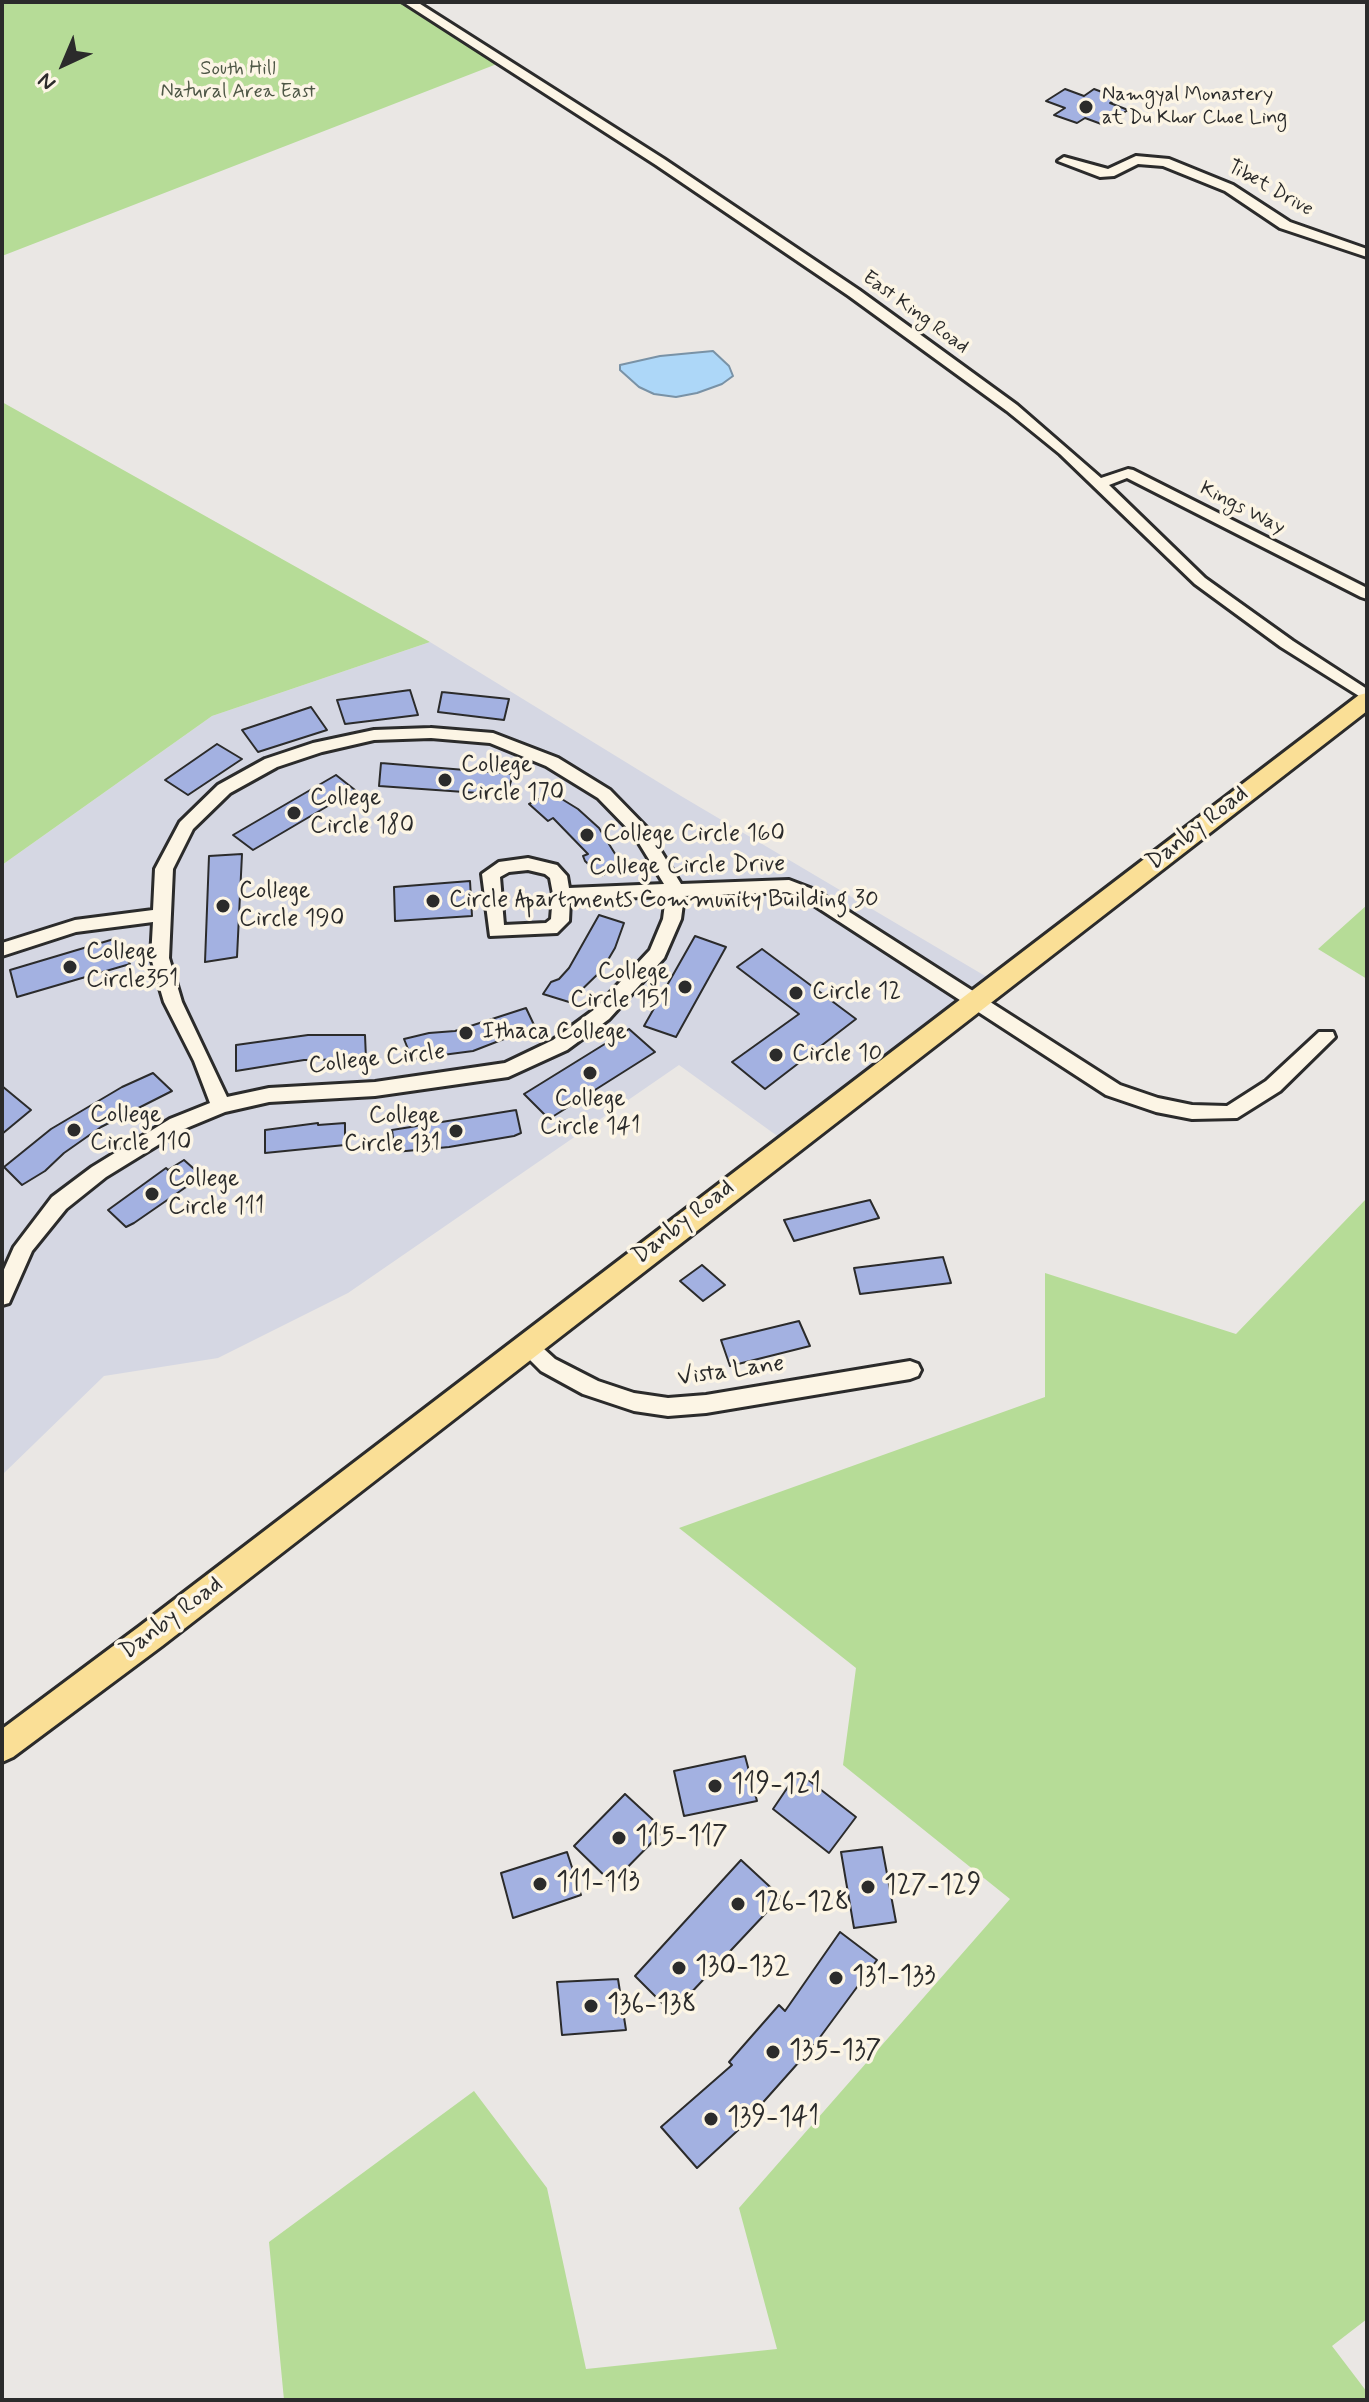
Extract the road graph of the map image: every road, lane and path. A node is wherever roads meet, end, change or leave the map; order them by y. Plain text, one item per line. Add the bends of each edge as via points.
1 (409, 2) edge
2 (1064, 161) dead end
3 (1367, 253) edge
4 (1098, 484) junction
5 (1367, 594) edge
6 (1367, 698) edge
7 (676, 890) junction
8 (562, 894) junction
9 (159, 915) junction
10 (2, 950) edge
11 (973, 1000) junction
12 (1326, 1037) dead end
13 (221, 1106) junction
14 (3, 1294) edge
15 (526, 1345) junction
16 (910, 1370) dead end
17 (2, 1747) edge

1 - 4 street, East King Road via 854,293 1012,408
2 - 3 street, Tibet Drive via 1100,173 1136,160 1165,162 1229,188 1285,225
4 - 5 street, Kings Way via 1128,473
4 - 6 street, East King Road via 1200,581
6 - 11 main road, Danby Road
7 - 8 street, College Circle Drive
7 - 9 street via 640,831 613,803 552,762 493,738 374,735 271,763 224,789 186,826 164,869
7 - 11 street, College Circle Drive via 789,886
7 - 13 street, College Circle via 672,919 658,953 630,985 560,1045 508,1070 375,1089 269,1095
8 - 8 street via 558,876 541,865 496,869 491,874 496,932 557,926
9 - 10 street via 75,926
9 - 13 street via 160,958 173,1002
11 - 12 street, College Circle Drive via 1113,1090 1192,1112 1230,1113 1273,1086
11 - 15 main road, Danby Road
13 - 14 street, College Circle via 177,1124 59,1203 24,1247
15 - 16 street, Vista Lane via 548,1365 591,1388 668,1407
15 - 17 main road, Danby Road

